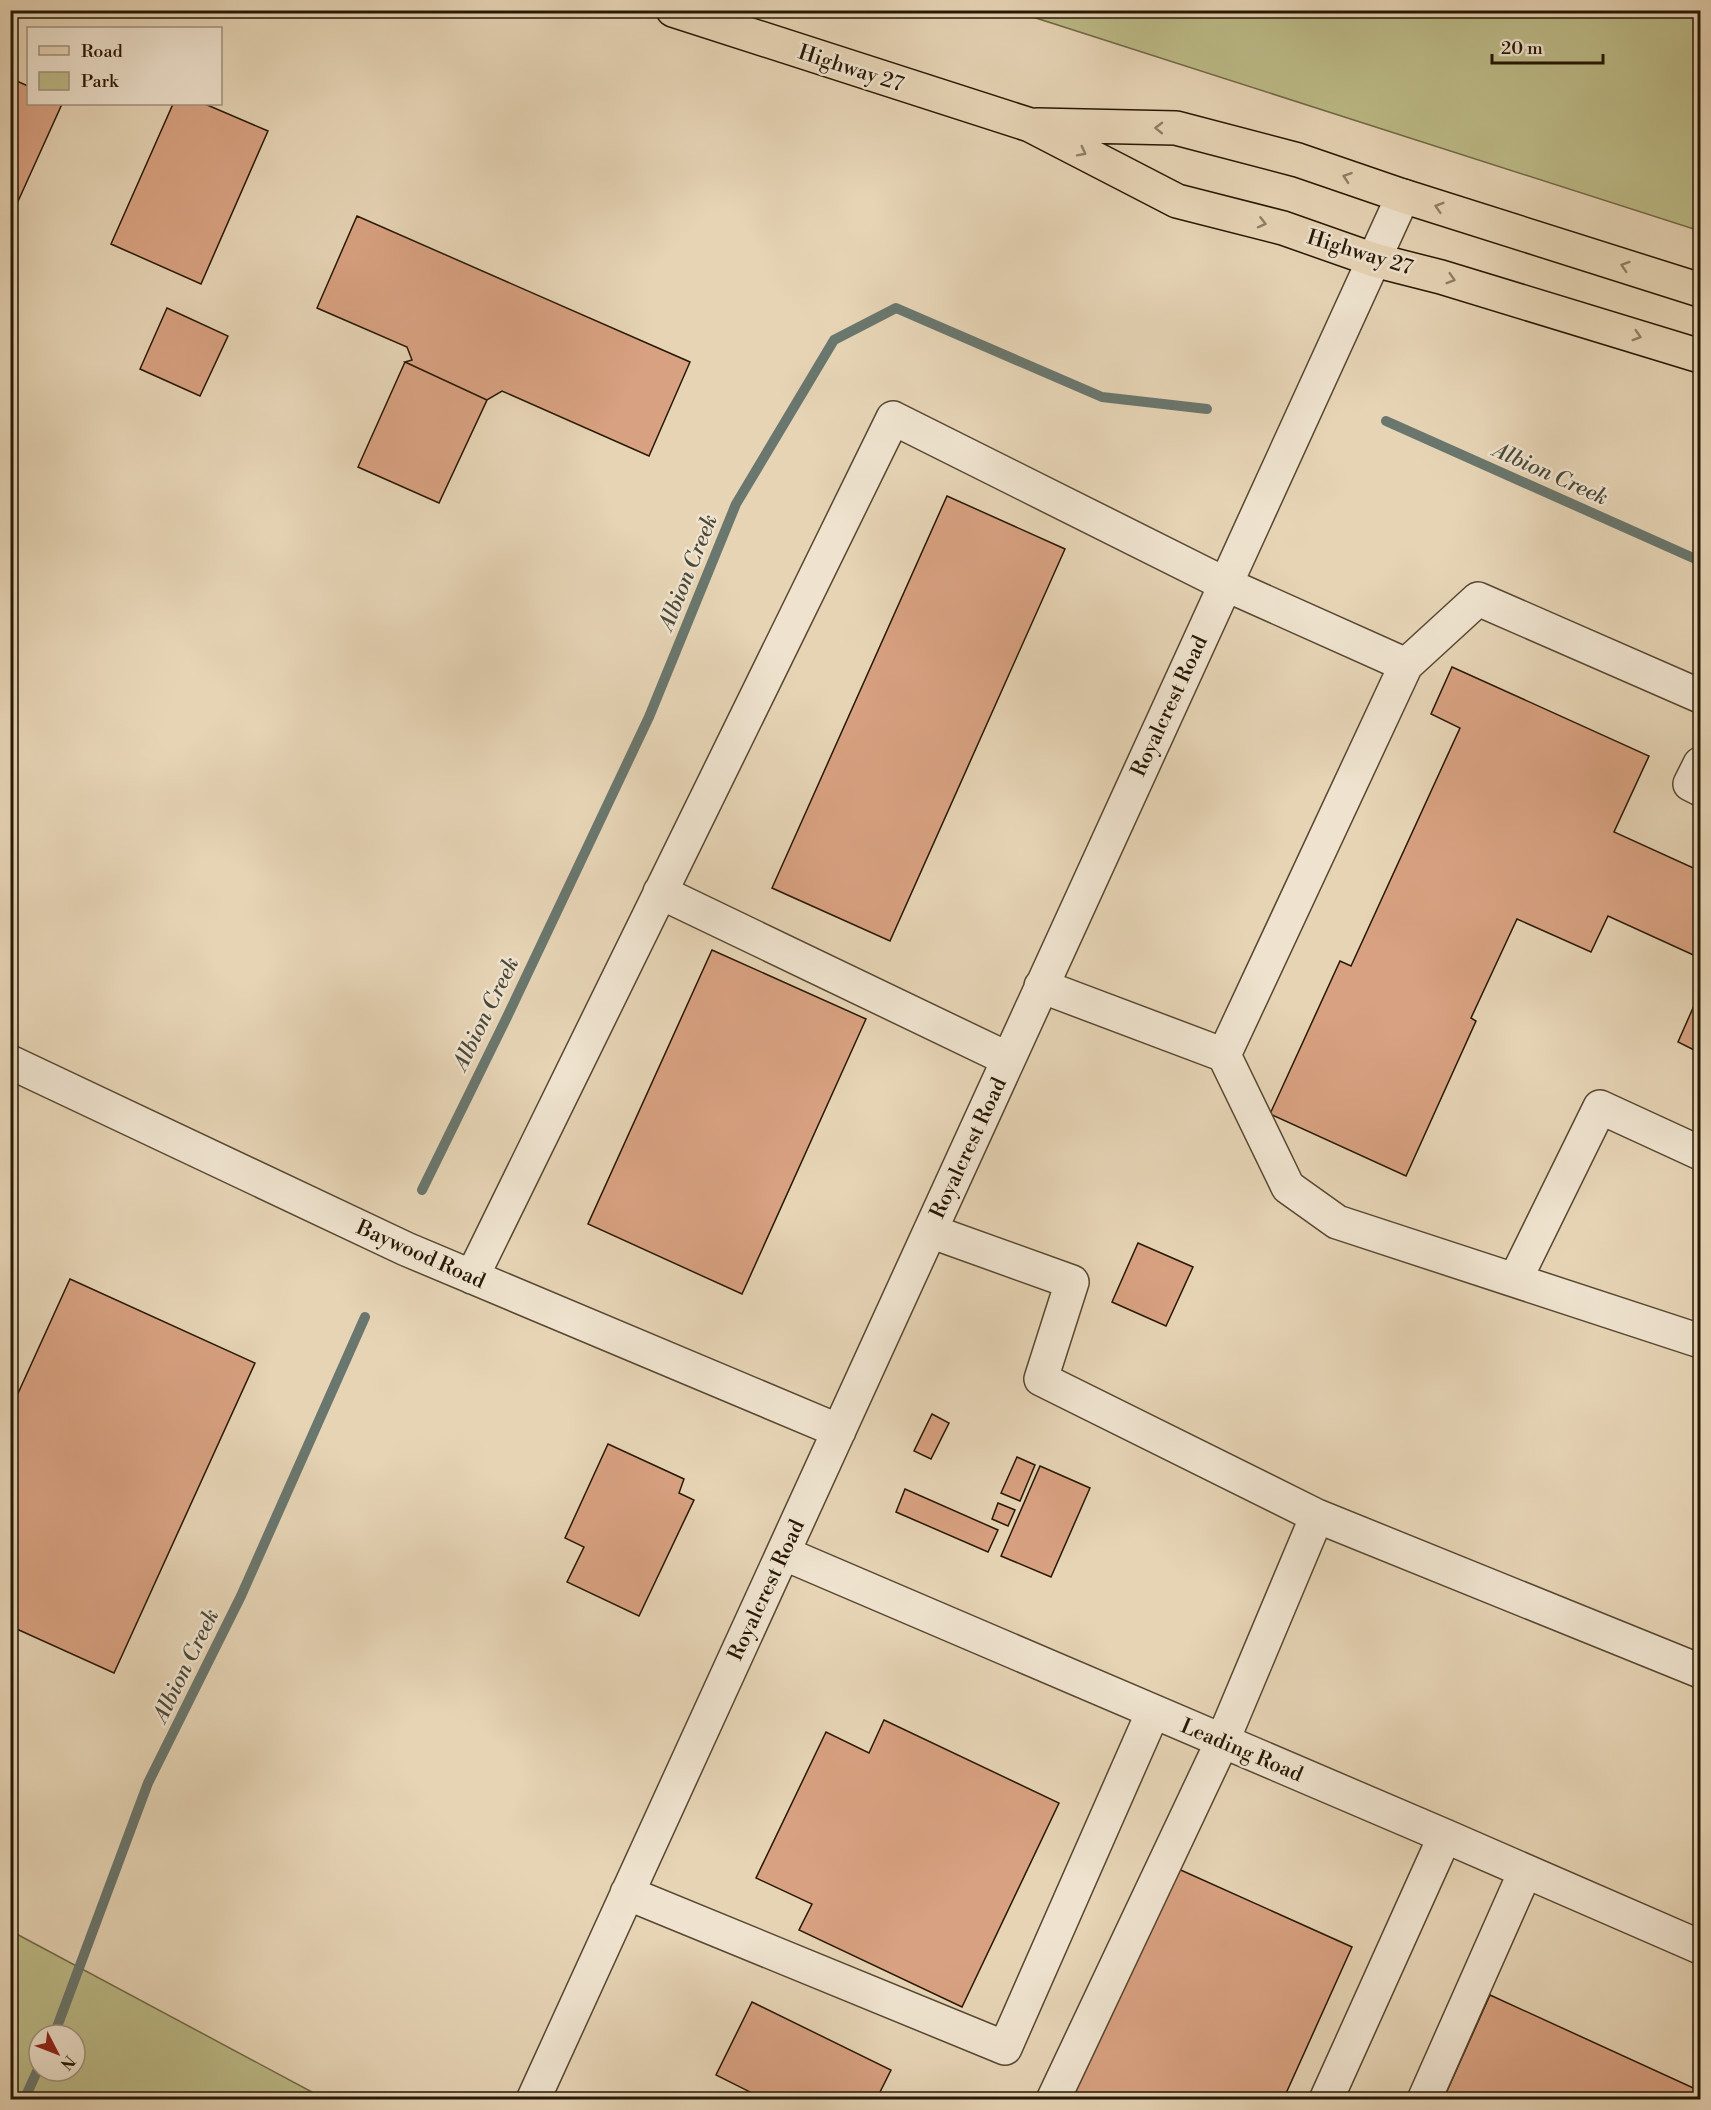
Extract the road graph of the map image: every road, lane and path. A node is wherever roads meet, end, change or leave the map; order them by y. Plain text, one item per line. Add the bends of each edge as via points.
1 (673, 10) edge
2 (1030, 125) junction
3 (1402, 196) junction
4 (1374, 260) junction
5 (1701, 290) edge
6 (1701, 356) edge
7 (1225, 584) junction
8 (1406, 665) junction
9 (1701, 696) edge
10 (1701, 764) edge
11 (1701, 789) edge
12 (660, 892) junction
13 (1041, 986) junction
14 (1224, 1055) junction
15 (1008, 1059) junction
16 (10, 1062) edge
17 (1701, 1153) edge
18 (930, 1231) junction
19 (472, 1277) junction
20 (1515, 1280) junction
21 (1701, 1341) edge
22 (839, 1431) junction
23 (1317, 1516) junction
24 (783, 1553) junction
25 (1701, 1671) edge
26 (1153, 1712) junction
27 (1222, 1742) junction
28 (1445, 1836) junction
29 (1525, 1872) junction
30 (627, 1893) junction
31 (1701, 1947) edge
32 (533, 2100) edge
33 (1053, 2100) edge
34 (1326, 2100) edge
35 (1424, 2100) edge

1 - 2 main road, Highway 27
3 -> 2 main road, Highway 27 via 1298,160 1176,128
2 -> 4 main road, Highway 27 via 1177,201 1283,228
3 - 4 street, Royalcrest Road
5 -> 3 main road, Highway 27
4 -> 6 main road, Highway 27
4 - 7 street, Royalcrest Road
7 - 8 street
7 - 12 street via 893,418
7 - 13 street, Royalcrest Road
8 - 9 street via 1478,598
8 - 14 street
10 - 11 street via 1690,784
12 - 15 street
12 - 19 street
13 - 14 street
13 - 15 street, Royalcrest Road
14 - 20 street via 1288,1187 1337,1222
15 - 18 street, Royalcrest Road
16 - 19 street, Baywood Road
17 - 20 street via 1600,1107
18 - 22 street, Royalcrest Road
18 - 23 street via 1072,1282 1041,1378
19 - 22 street, Baywood Road
20 - 21 street
22 - 24 street, Royalcrest Road
23 - 25 street
23 - 27 street
24 - 26 street, Leading Road
24 - 30 street, Royalcrest Road
26 - 27 street, Leading Road
26 - 30 street via 1005,2048
27 - 28 street, Leading Road
27 - 33 street
28 - 29 street, Leading Road
28 - 34 street
29 - 31 street, Leading Road
29 - 35 street
30 - 32 street, Royalcrest Road

